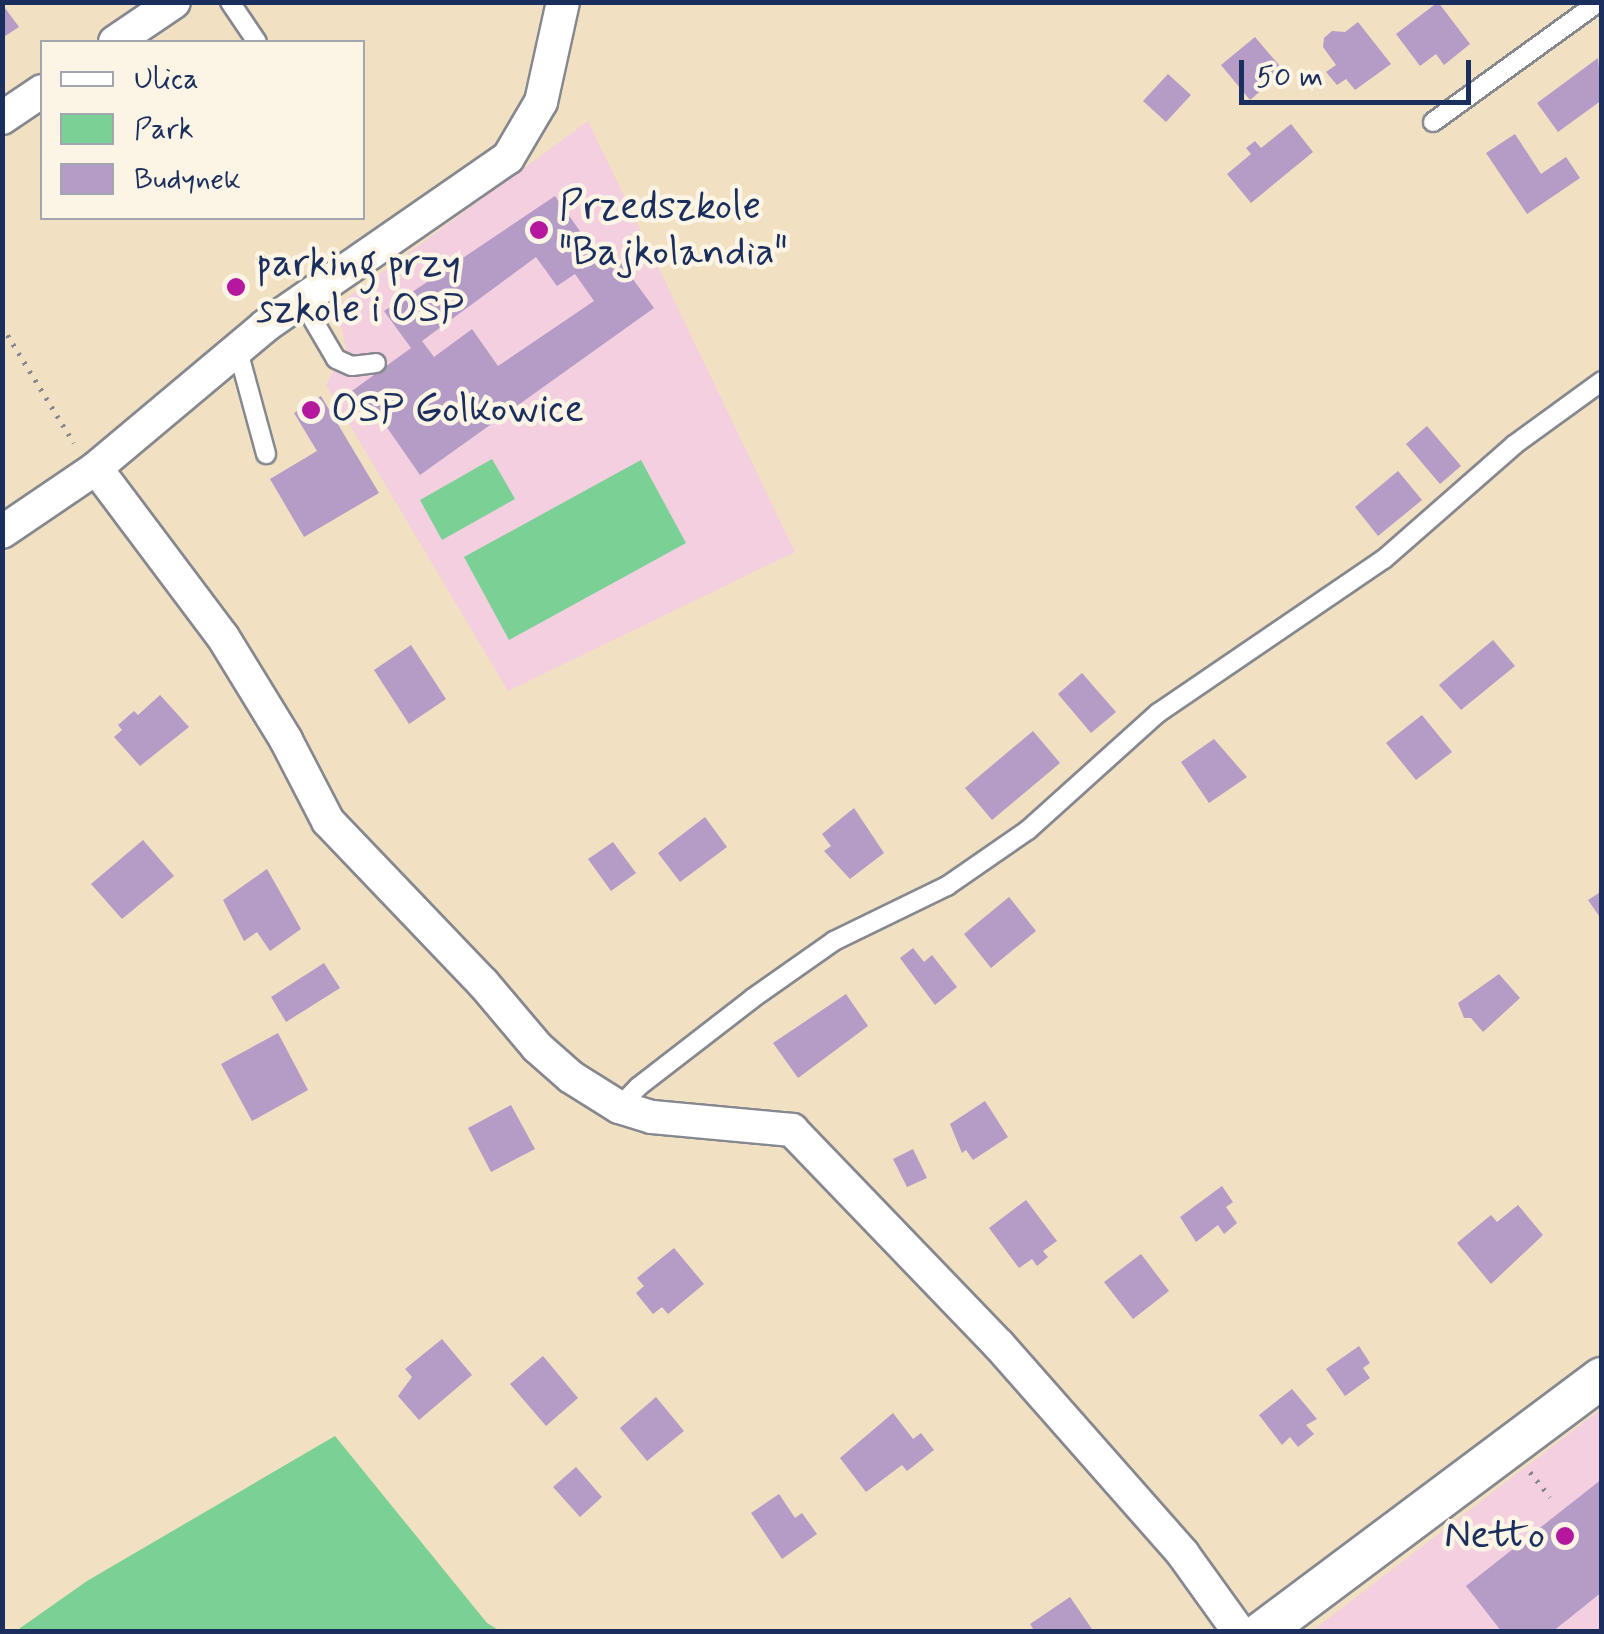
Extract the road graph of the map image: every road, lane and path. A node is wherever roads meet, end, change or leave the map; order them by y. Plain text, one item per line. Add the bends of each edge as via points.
1 (174, 2) edge
2 (230, 2) edge
3 (563, 2) edge
4 (1598, 2) edge
5 (118, 40) edge
6 (255, 40) edge
7 (40, 92) edge
8 (2, 118) edge
9 (1433, 122) dead end
10 (302, 301) junction
11 (2, 326) edge
12 (237, 347) junction
13 (376, 363) dead end
14 (1602, 381) edge
15 (266, 454) dead end
16 (96, 468) junction
17 (2, 532) edge
18 (619, 1107) junction
19 (1602, 1378) edge
20 (1541, 1486) dead end
21 (1550, 1498) dead end
22 (1239, 1632) edge
23 (1262, 1632) edge

1 - 5 street
2 - 6 lane
3 - 10 street via 541,102 508,158
4 - 9 lane
7 - 8 street
10 - 12 street
10 - 13 lane via 336,359 352,366
11 - 16 path via 67,436
12 - 15 lane
12 - 16 street
14 - 18 lane via 1514,445 1372,568 1158,713 1028,830 946,886 834,942
16 - 17 street
16 - 18 street via 223,637 328,821 484,982 537,1047
18 - 22 street via 652,1117 792,1130 999,1345 1183,1554
19 - 23 street
20 - 21 path

